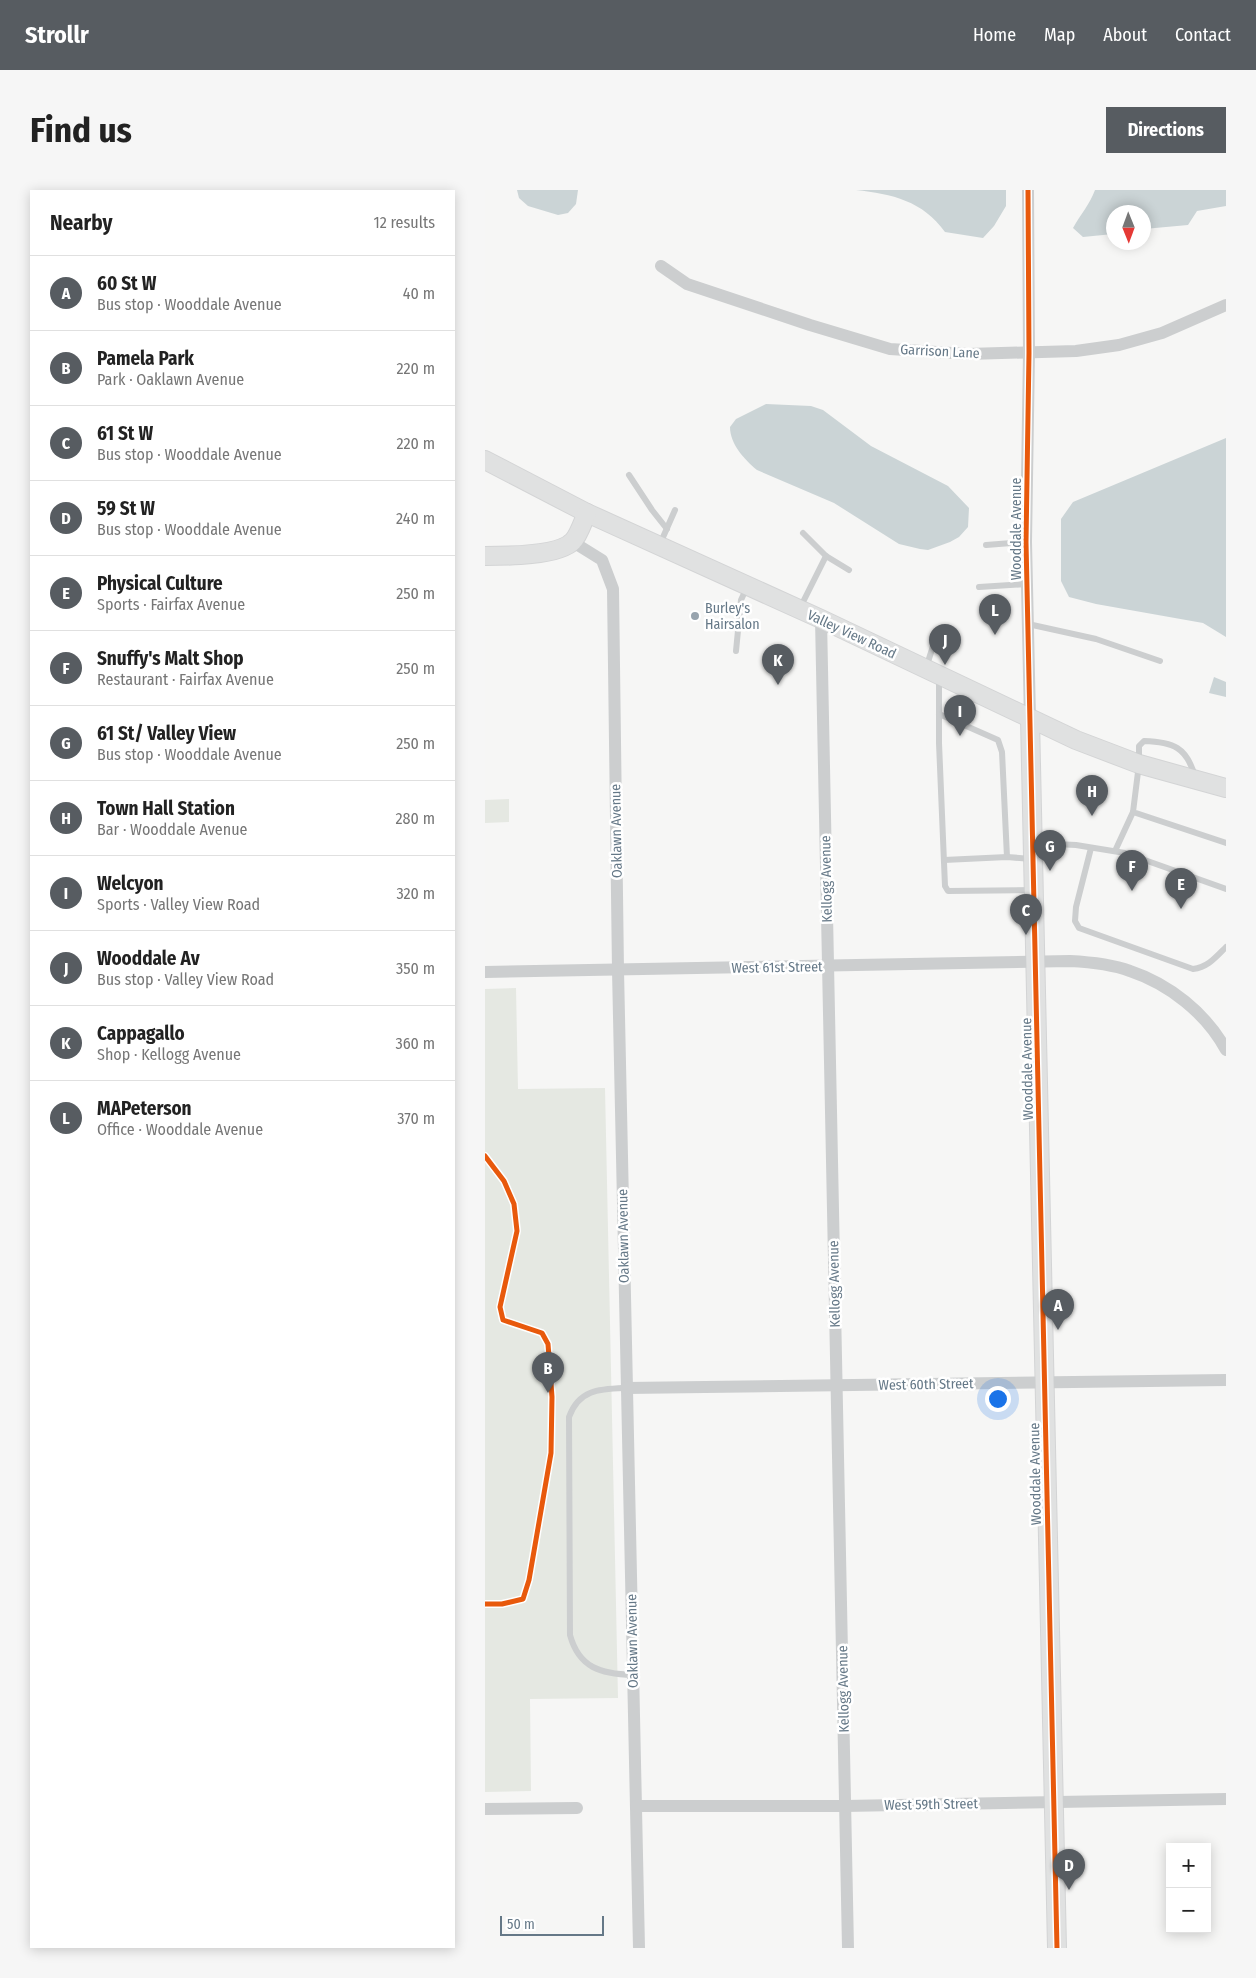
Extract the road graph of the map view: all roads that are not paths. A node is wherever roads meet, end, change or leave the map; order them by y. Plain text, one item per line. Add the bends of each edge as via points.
1 (1028, 190) edge
2 (661, 266) dead end
3 (1226, 305) edge
4 (1029, 353) junction
5 (485, 460) edge
6 (629, 475) dead end
7 (675, 510) dead end
8 (587, 513) junction
9 (667, 529) junction
10 (803, 533) dead end
11 (573, 542) junction
12 (1026, 542) junction
13 (986, 545) dead end
14 (659, 546) junction
15 (485, 556) edge
16 (826, 556) junction
17 (849, 570) dead end
18 (1027, 584) junction
19 (747, 586) junction
20 (979, 587) dead end
21 (799, 609) junction
22 (821, 619) junction
23 (1028, 624) junction
24 (934, 643) dead end
25 (736, 651) dead end
26 (1160, 661) dead end
27 (932, 672) junction
28 (939, 714) junction
29 (1030, 719) junction
30 (1139, 764) junction
31 (1195, 780) junction
32 (1226, 788) edge
33 (1133, 812) junction
34 (1226, 843) edge
35 (1091, 848) junction
36 (1033, 851) junction
37 (1115, 851) junction
38 (1007, 857) junction
39 (944, 860) junction
40 (1034, 890) junction
41 (1226, 890) edge
42 (1226, 947) edge
43 (1036, 962) junction
44 (828, 966) junction
45 (618, 970) junction
46 (485, 972) edge
47 (1226, 1050) edge
48 (1226, 1380) edge
49 (1044, 1382) junction
50 (837, 1385) junction
51 (626, 1388) junction
52 (633, 1675) junction
53 (1226, 1799) edge
54 (1054, 1802) junction
55 (636, 1806) junction
56 (845, 1806) junction
57 (577, 1808) dead end
58 (485, 1809) edge
59 (639, 1948) edge
60 (848, 1948) edge
61 (1057, 1948) edge

1 - 4 street, Wooddale Avenue
2 - 4 street, Garrison Lane via 687,284 889,349 967,354
3 - 4 street, Garrison Lane via 1162,333 1119,346
4 - 12 street, Wooddale Avenue
5 - 8 street, Valley View Road
6 - 9 lane
7 - 9 lane
8 - 11 street
8 - 14 street, Valley View Road
9 - 14 lane
10 - 16 lane
11 - 15 street via 551,552
11 - 45 street, Oaklawn Avenue via 602,560 613,588
12 - 13 lane
12 - 18 street, Wooddale Avenue
14 - 19 street, Valley View Road
16 - 17 lane
16 - 21 lane
18 - 20 lane
18 - 23 street, Wooddale Avenue
19 - 21 street, Valley View Road
19 - 25 lane via 741,600
21 - 22 street, Valley View Road
22 - 27 street, Valley View Road
22 - 44 street, Kellogg Avenue
23 - 26 lane via 1096,639
23 - 29 street, Wooddale Avenue
24 - 27 lane
27 - 28 lane
27 - 29 street, Valley View Road
28 - 38 lane via 998,740 1002,752
28 - 39 lane
29 - 30 street, Valley View Road
29 - 36 street, Wooddale Avenue
30 - 31 street, Valley View Road
30 - 31 lane via 1139,746 1144,742 1164,742 1181,749 1191,764
30 - 33 lane
31 - 32 street, Valley View Road
33 - 34 lane
33 - 37 lane
35 - 36 lane
35 - 37 lane
35 - 42 lane via 1076,907 1075,921 1079,928 1193,968 1202,968 1210,963
36 - 38 lane
36 - 40 street, Wooddale Avenue
37 - 41 lane
38 - 39 lane
39 - 40 lane via 948,891
40 - 43 street, Wooddale Avenue
43 - 44 street, West 61st Street
43 - 47 street, West 61st Street via 1070,960 1101,963 1159,984 1185,1001 1207,1022
43 - 49 street, Wooddale Avenue
44 - 45 street, West 61st Street
44 - 50 street, Kellogg Avenue
45 - 46 street, West 61st Street
45 - 51 street, Oaklawn Avenue
48 - 49 street, West 60th Street
49 - 50 street, West 60th Street
49 - 54 street, Wooddale Avenue
50 - 51 street, West 60th Street
50 - 56 street, Kellogg Avenue
51 - 52 street, Oaklawn Avenue
51 - 52 lane via 606,1389 581,1397 573,1405 569,1417 570,1635 580,1659 590,1667
52 - 55 street, Oaklawn Avenue
53 - 54 street, West 59th Street
54 - 56 street, West 59th Street
54 - 61 street, Wooddale Avenue
55 - 56 street, West 59th Street
55 - 59 street, Oaklawn Avenue
56 - 60 street, Kellogg Avenue
57 - 58 street

